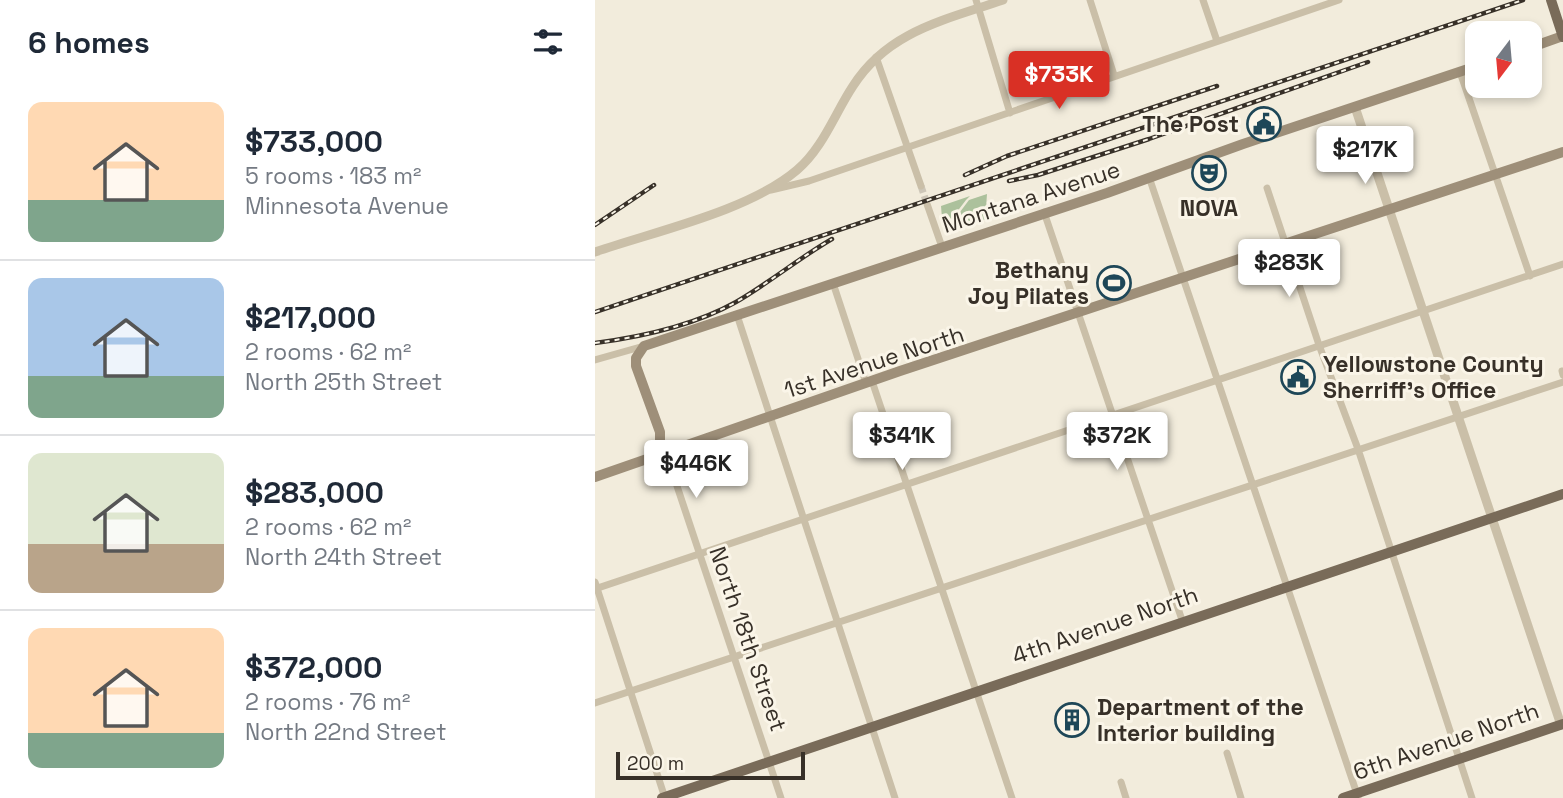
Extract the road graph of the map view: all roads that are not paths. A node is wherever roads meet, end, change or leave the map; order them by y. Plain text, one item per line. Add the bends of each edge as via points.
1 (1003, 0) edge
2 (1090, 0) edge
3 (1203, 0) edge
4 (1339, 0) edge
5 (1551, 0) edge
6 (1320, 3) edge
7 (978, 4) edge
8 (1563, 36) edge
9 (1217, 41) junction
10 (1542, 43) edge
11 (876, 58) junction
12 (1465, 70) edge
13 (1460, 72) junction
14 (1114, 75) junction
15 (1355, 107) junction
16 (1010, 113) junction
17 (908, 146) junction
18 (1563, 152) edge
19 (1495, 174) junction
20 (1149, 177) junction
21 (921, 186) tunnel mouth
22 (1267, 188) dead end
23 (771, 190) junction
24 (926, 204) tunnel mouth
25 (1389, 210) junction
26 (1044, 212) junction
27 (1286, 244) junction
28 (942, 247) junction
29 (596, 249) edge
30 (1563, 264) edge
31 (1530, 276) junction
32 (1185, 278) junction
33 (833, 284) junction
34 (1423, 313) junction
35 (1080, 314) junction
36 (737, 315) junction
37 (1319, 345) junction
38 (644, 346) junction
39 (618, 353) junction
40 (595, 360) edge
41 (636, 366) junction
42 (1218, 380) junction
43 (869, 382) junction
44 (1563, 382) edge
45 (1114, 415) junction
46 (1458, 416) junction
47 (769, 417) junction
48 (660, 432) junction
49 (688, 446) junction
50 (1359, 449) junction
51 (666, 453) junction
52 (653, 458) junction
53 (595, 477) edge
54 (1254, 484) junction
55 (906, 485) junction
56 (1563, 494) edge
57 (1493, 517) junction
58 (802, 520) junction
59 (1148, 520) junction
60 (1391, 551) junction
61 (699, 555) junction
62 (1287, 585) junction
63 (596, 587) edge
64 (941, 589) junction
65 (1182, 620) junction
66 (838, 624) junction
67 (734, 657) junction
68 (630, 692) junction
69 (975, 692) junction
70 (595, 703) edge
71 (1562, 726) edge
72 (873, 727) junction
73 (1227, 753) dead end
74 (1459, 760) junction
75 (769, 763) junction
76 (1121, 782) dead end
77 (1358, 796) edge
78 (664, 798) edge
79 (781, 798) edge
80 (895, 798) edge
81 (1012, 798) edge
82 (1126, 798) edge
83 (1241, 798) edge
84 (1343, 798) edge
85 (1472, 798) edge

1 - 7 street
2 - 14 street
3 - 9 street
4 - 6 street
5 - 8 main road
6 - 9 street
7 - 11 street via 899,38
7 - 16 street
8 - 10 main road
9 - 14 street
11 - 17 street
11 - 23 street via 853,85 807,160
12 - 13 main road, Montana Avenue
13 - 15 main road, Montana Avenue
13 - 19 street
14 - 16 street
15 - 20 main road, Montana Avenue
15 - 25 street
16 - 17 street
17 - 21 street
17 - 23 street
18 - 19 main road, 1st Avenue North
19 - 25 main road, 1st Avenue North
19 - 31 street
20 - 26 main road, Montana Avenue
20 - 32 street
22 - 27 street
23 - 29 street
24 - 28 street
25 - 27 main road, 1st Avenue North
25 - 34 street
26 - 28 main road, Montana Avenue
26 - 35 street
27 - 32 main road, 1st Avenue North
27 - 37 street
28 - 33 main road, Montana Avenue
30 - 31 street
31 - 34 street
32 - 35 main road, 1st Avenue North
32 - 42 street
33 - 36 main road, Montana Avenue
33 - 43 street
34 - 37 street
34 - 46 street
35 - 43 main road, 1st Avenue North
35 - 45 street
36 - 38 main road, Montana Avenue
36 - 47 street
37 - 42 street
37 - 50 street
38 - 39 street, Montana Avenue
38 - 41 main road
39 - 40 street, Montana Avenue
39 - 41 street
41 - 48 main road
42 - 45 street
42 - 54 street
43 - 47 main road, 1st Avenue North
43 - 55 street
44 - 46 street
45 - 55 street
45 - 59 street
46 - 50 street
46 - 57 street
47 - 49 main road, 1st Avenue North
47 - 58 street
48 - 49 main road via 670,442
48 - 52 main road
49 - 51 main road, 1st Avenue North
50 - 54 street
50 - 60 street
51 - 52 main road, 1st Avenue North
51 - 61 street, North 18th Street
52 - 53 main road, 1st Avenue North
54 - 59 street
54 - 62 street
55 - 58 street
55 - 64 street
56 - 57 main road, 4th Avenue North
57 - 60 main road, 4th Avenue North
57 - 71 street
58 - 61 street
58 - 66 street
59 - 64 street
59 - 65 street
60 - 62 main road, 4th Avenue North
60 - 74 street
61 - 63 street
61 - 67 street, North 18th Street
62 - 65 main road, 4th Avenue North
62 - 77 street
63 - 68 street
64 - 66 street
64 - 69 street
65 - 69 main road, 4th Avenue North
66 - 67 street
66 - 72 street
67 - 68 street
67 - 75 street, North 18th Street
68 - 70 street
68 - 78 street
69 - 72 main road, 4th Avenue North
69 - 81 street
71 - 74 main road, 6th Avenue North
72 - 75 main road, 4th Avenue North
72 - 80 street
73 - 83 street
74 - 77 main road, 6th Avenue North
74 - 85 street
75 - 78 main road, 4th Avenue North
75 - 79 street, North 18th Street
76 - 82 street
77 - 84 main road, 6th Avenue North

